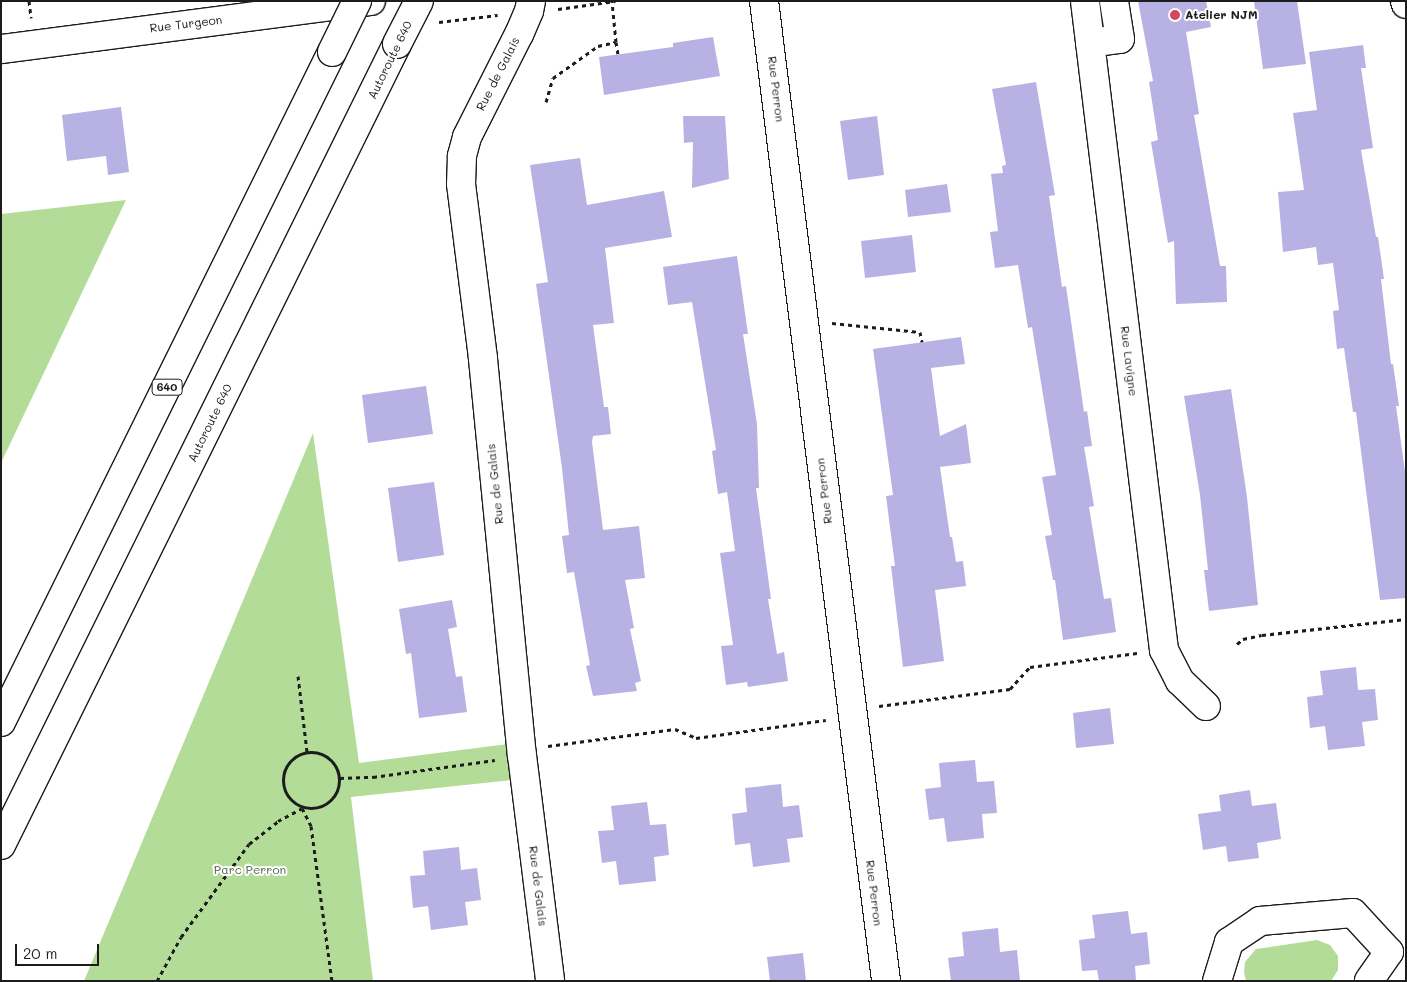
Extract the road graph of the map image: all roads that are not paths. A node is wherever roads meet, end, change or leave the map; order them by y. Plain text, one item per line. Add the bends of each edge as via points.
1 (357, 1) edge
2 (371, 1) edge
3 (419, 1) edge
4 (531, 1) edge
5 (764, 1) edge
6 (1085, 1) edge
7 (1114, 1) edge
8 (1090, 44) junction
9 (1, 49) edge
10 (1206, 706) dead end
11 (1, 722) edge
12 (1, 846) edge
13 (550, 981) edge
14 (886, 981) edge
15 (1217, 981) edge
16 (1369, 981) edge

1 - 11 main road, 640, bridge
2 - 9 main road, Rue Turgeon
3 - 12 main road, Autoroute 640, bridge
4 - 13 main road, Rue de Galais via 519,34 467,137 461,164 483,359 512,715
5 - 14 main road, Rue Perron
6 - 8 main road, Rue Lavigne
7 - 8 main road via 1120,39
8 - 10 main road, Rue Lavigne via 1164,650 1180,681
15 - 16 main road via 1229,942 1260,921 1353,913 1389,952

